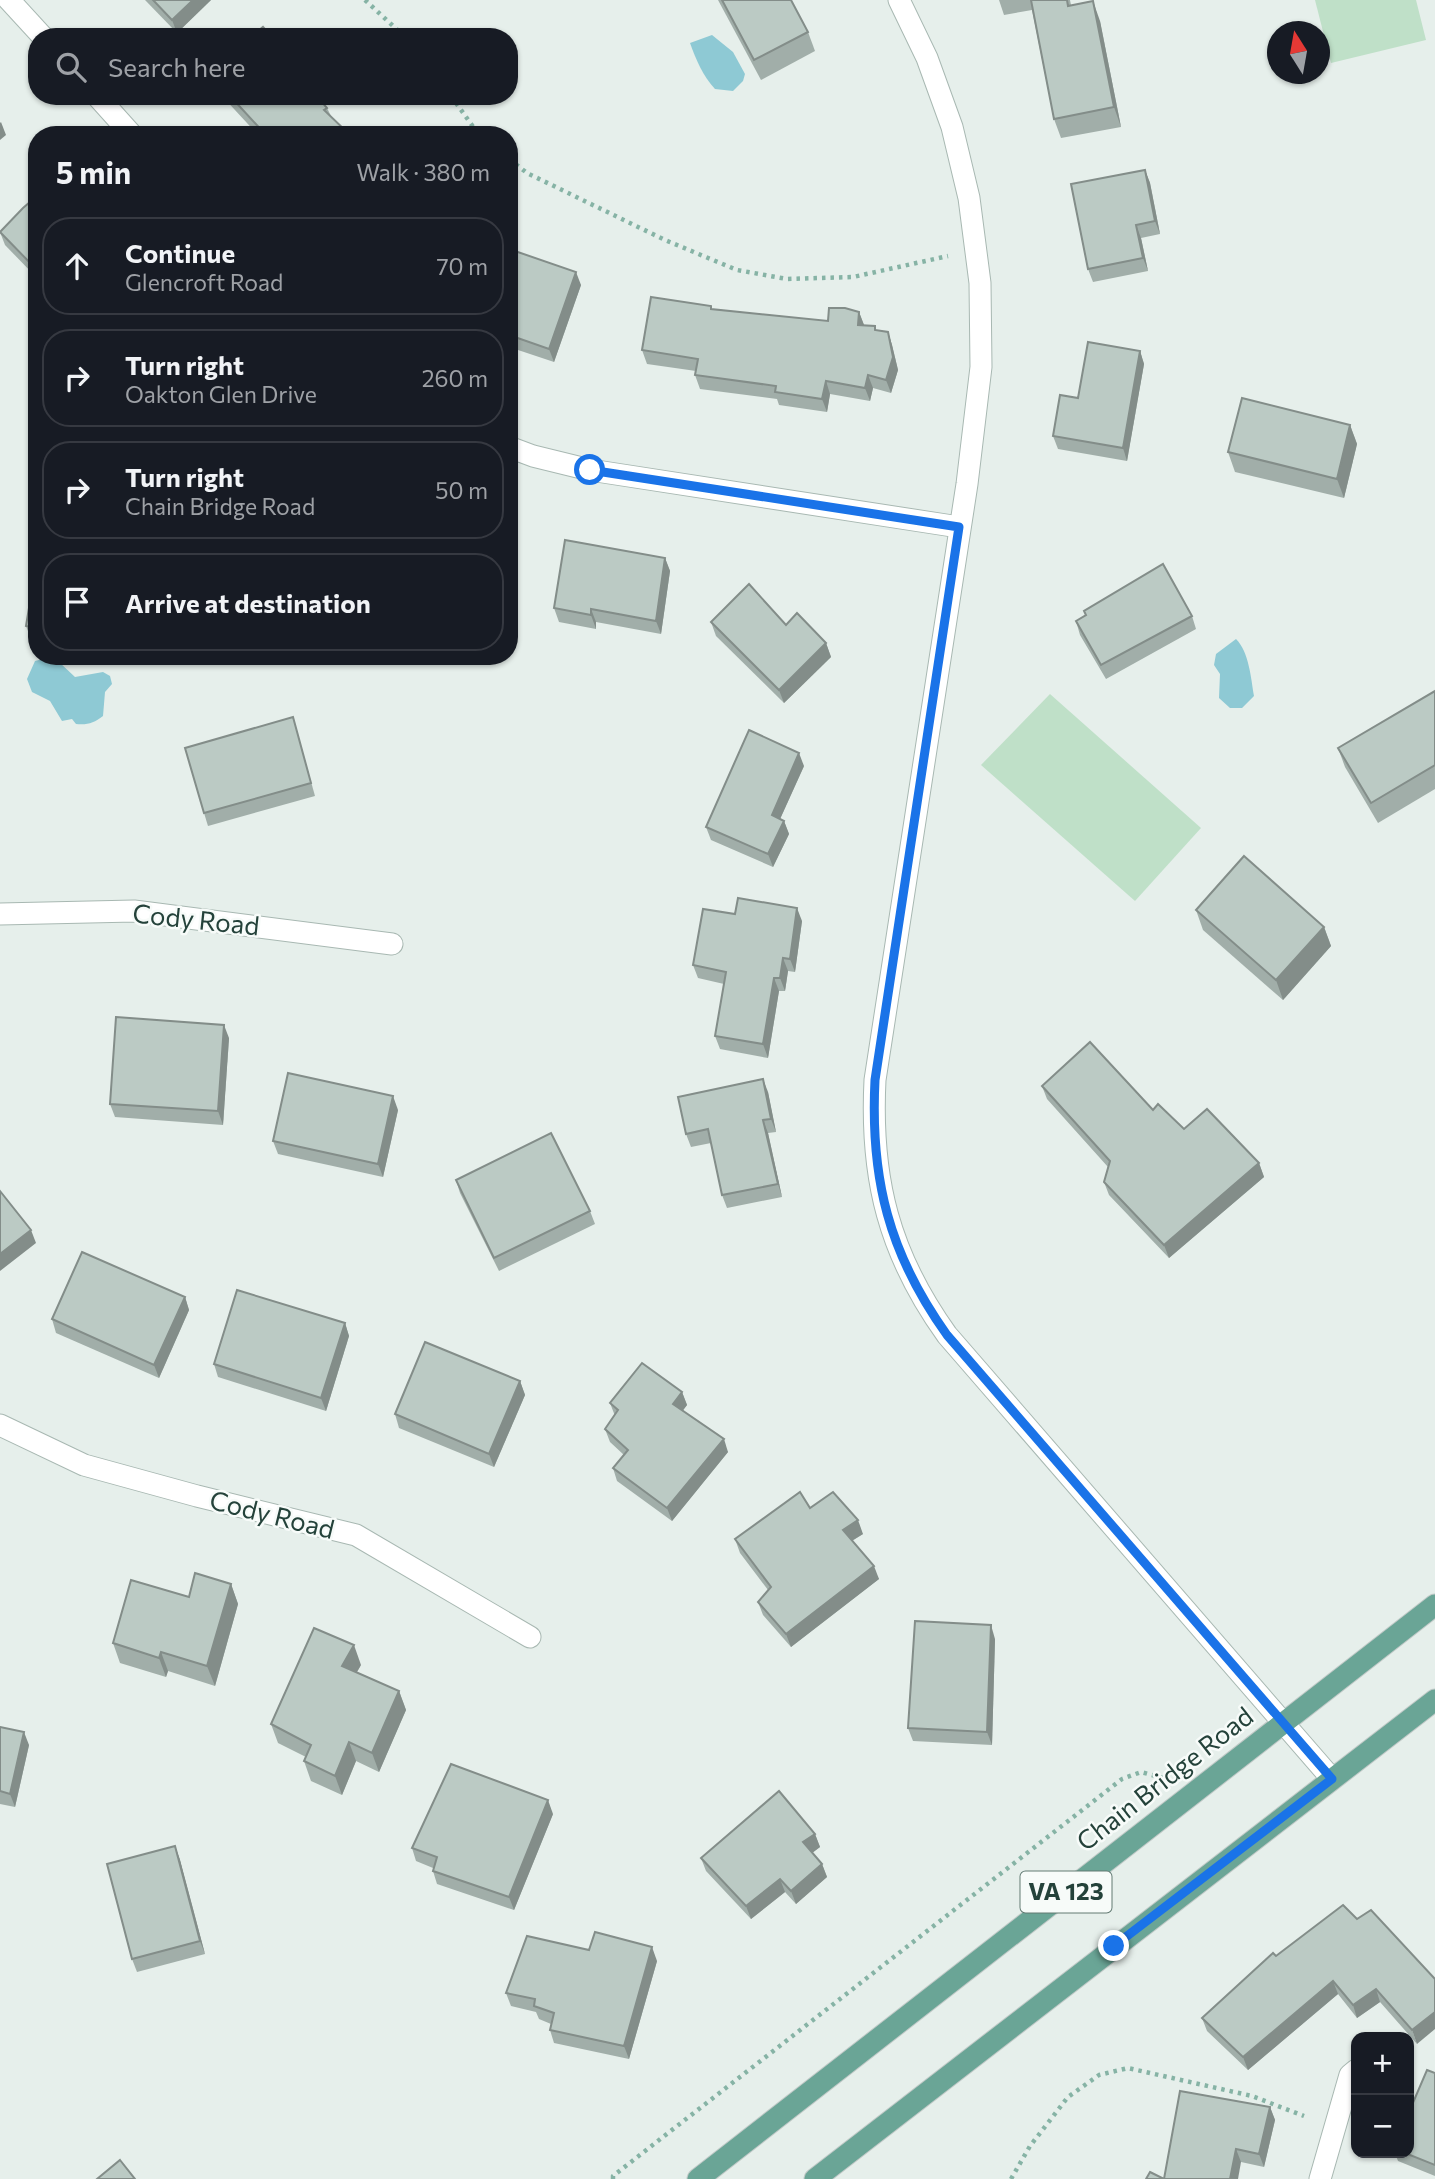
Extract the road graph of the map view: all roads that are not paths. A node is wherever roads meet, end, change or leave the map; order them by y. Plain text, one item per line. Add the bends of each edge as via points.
1 (9, 0) edge
2 (899, 0) edge
3 (35, 28) edge
4 (105, 105) edge
5 (124, 126) edge
6 (518, 450) edge
7 (959, 527) junction
8 (0, 914) edge
9 (391, 944) dead end
10 (0, 1424) edge
11 (1435, 1605) edge
12 (530, 1637) dead end
13 (1435, 1700) edge
14 (1285, 1721) junction
15 (1332, 1779) junction
16 (1351, 2074) edge
17 (698, 2179) edge
18 (815, 2179) edge
19 (1320, 2179) edge

1 - 3 street
2 - 7 street via 927,58 952,127 969,198 980,283 981,367
4 - 5 street
6 - 7 street via 590,470
7 - 14 street via 875,1080 874,1151 888,1220 912,1280 947,1335
8 - 9 street, Cody Road via 134,911
10 - 12 street, Cody Road via 84,1465 356,1535
11 - 14 main road, Chain Bridge Road / VA 123
13 - 15 main road, VA 123
14 - 15 street
14 - 17 main road, Chain Bridge Road / VA 123
15 - 18 main road, VA 123
16 - 19 street

